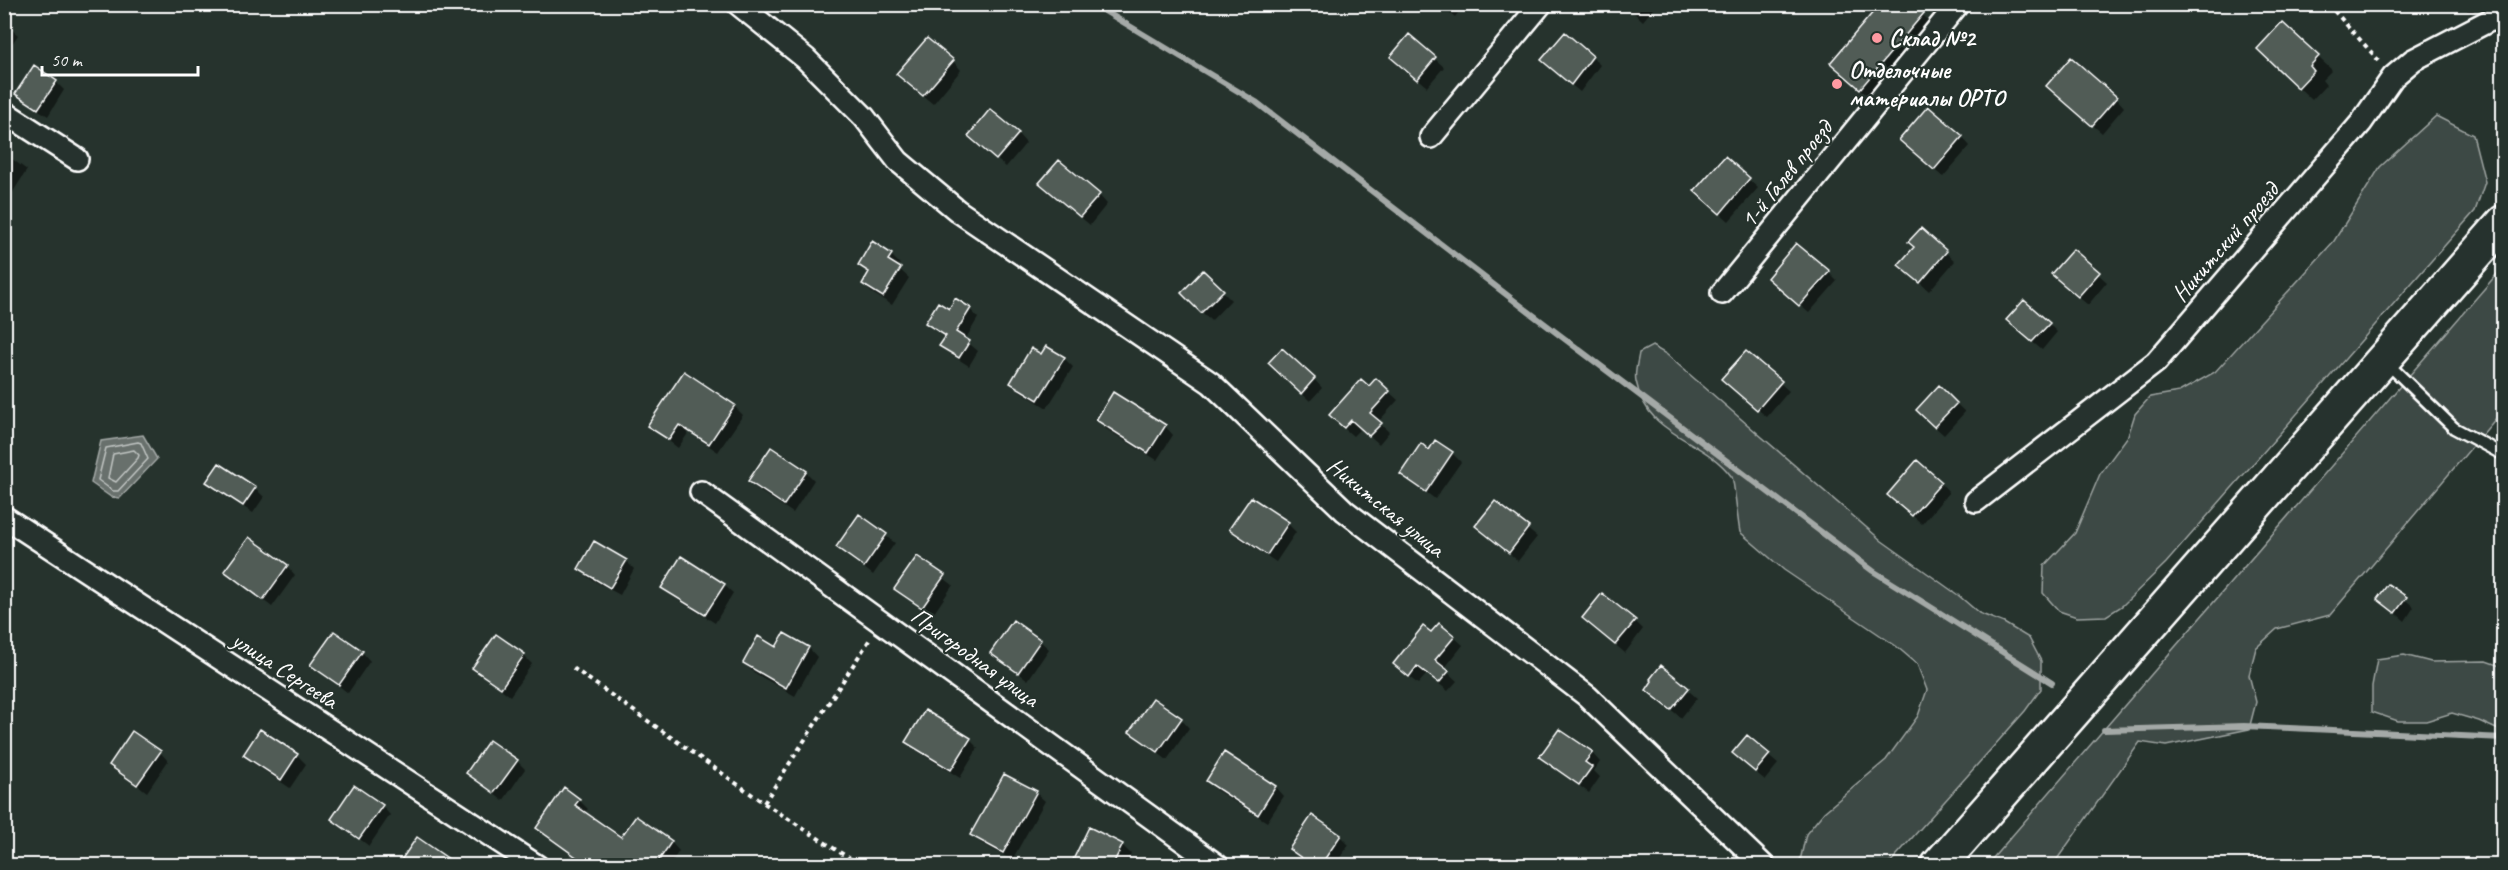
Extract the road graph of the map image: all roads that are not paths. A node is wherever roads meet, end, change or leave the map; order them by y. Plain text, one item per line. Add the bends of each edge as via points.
1 (738, 4) edge
2 (1541, 4) edge
3 (1958, 4) edge
4 (2504, 13) edge
5 (4, 112) edge
6 (1431, 137) dead end
7 (77, 159) dead end
8 (2504, 222) edge
9 (1722, 293) dead end
10 (2382, 358) junction
11 (2504, 455) edge
12 (701, 492) dead end
13 (1976, 501) dead end
14 (4, 517) edge
15 (537, 866) edge
16 (1218, 866) edge
17 (1764, 866) edge
18 (1938, 866) edge

1 - 17 street, Никитская улица via 806,58 864,117 898,161 958,212 1211,383 1345,511 1587,696
2 - 6 street
3 - 9 street, 1-й Галев проезд
4 - 13 street, Никитский проезд via 2413,60 2393,77 2361,123 2156,362
5 - 7 street
8 - 10 main road
10 - 11 lane via 2454,428
10 - 18 main road
12 - 16 street, Пригородная улица
14 - 15 street, улица Сергеева

